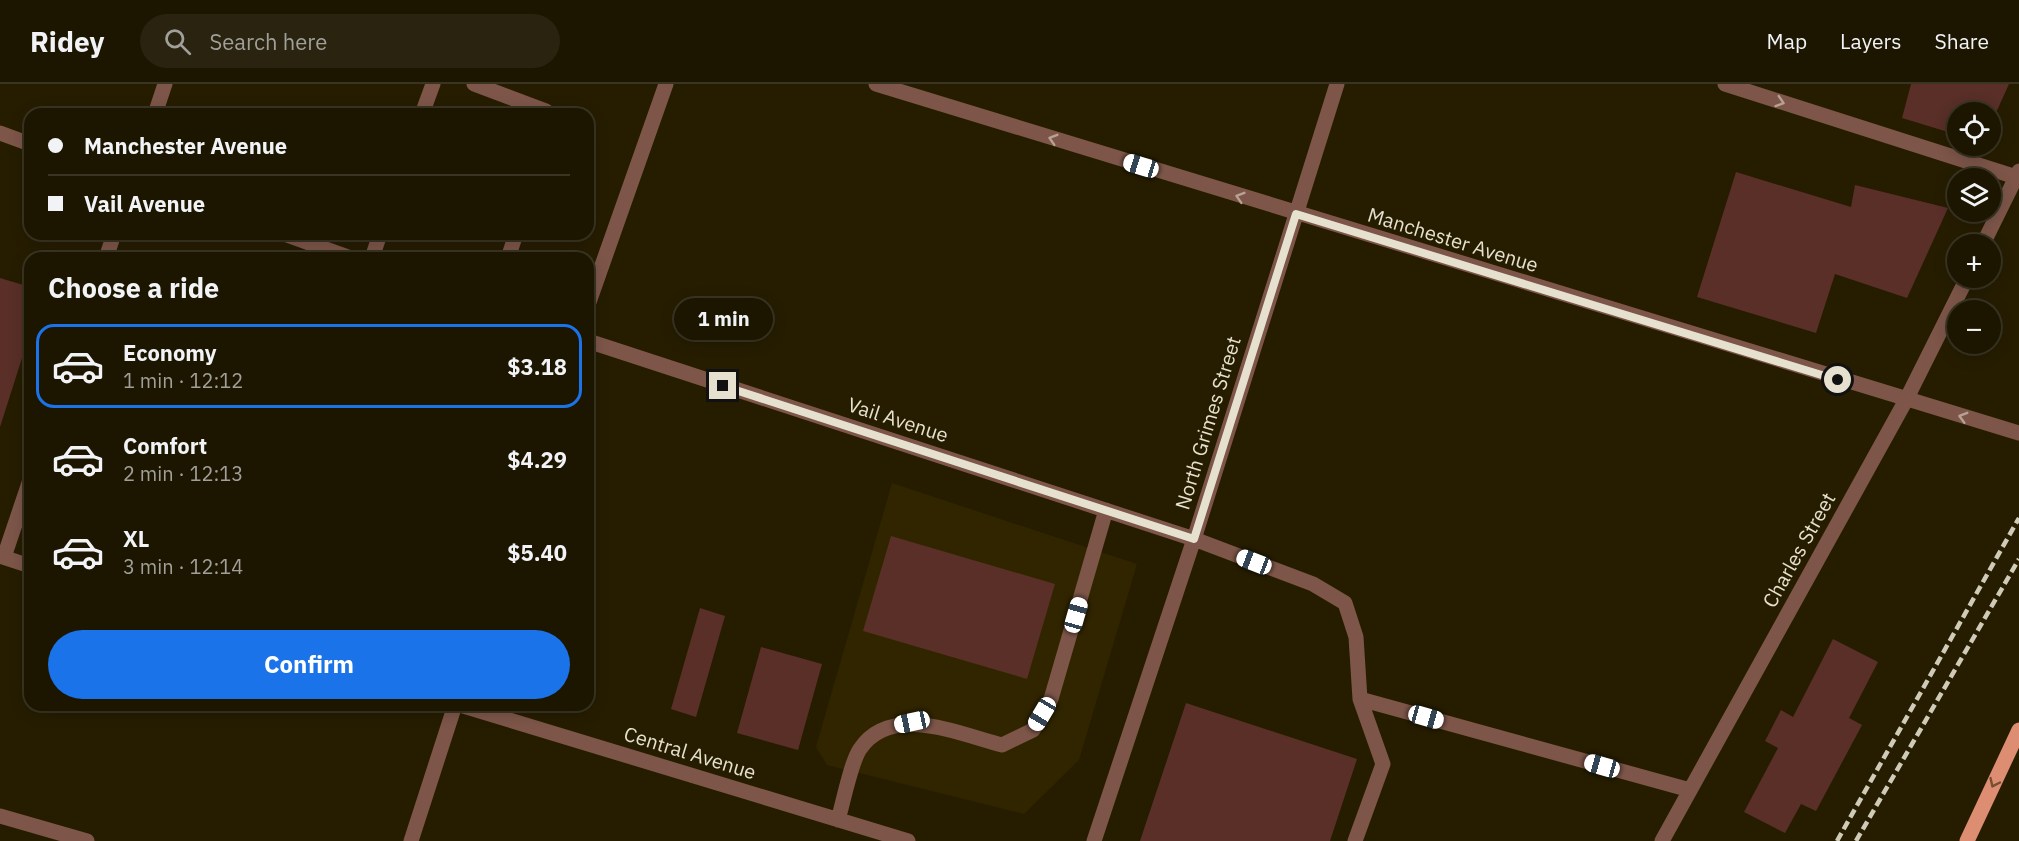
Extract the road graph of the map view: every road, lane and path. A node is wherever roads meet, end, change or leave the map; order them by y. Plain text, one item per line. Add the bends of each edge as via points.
1 (165, 84) edge
2 (433, 84) edge
3 (474, 84) edge
4 (666, 84) edge
5 (876, 84) edge
6 (1337, 84) edge
7 (1725, 84) edge
8 (157, 108) edge
9 (424, 108) edge
10 (538, 108) edge
11 (0, 133) edge
12 (24, 142) edge
13 (2018, 174) edge
14 (1296, 214) junction
15 (1988, 234) edge
16 (300, 240) edge
17 (331, 252) edge
18 (594, 288) edge
19 (1962, 288) edge
20 (594, 343) edge
21 (1906, 400) junction
22 (2019, 433) edge
23 (24, 496) edge
24 (1106, 510) junction
25 (1194, 539) junction
26 (2, 557) edge
27 (24, 564) edge
28 (1360, 699) junction
29 (453, 711) edge
30 (480, 711) edge
31 (2019, 730) edge
32 (1690, 790) junction
33 (0, 816) edge
34 (838, 820) junction
35 (87, 841) edge
36 (411, 841) edge
37 (908, 841) edge
38 (1094, 841) edge
39 (1355, 841) edge
40 (1662, 841) edge
41 (1967, 841) edge

1 - 8 street
2 - 9 street
3 - 10 street
4 - 18 street
14 -> 5 street, Manchester Avenue
6 - 14 street, North Grimes Street
7 -> 13 street
11 - 12 street
13 - 15 street
14 - 21 street, Manchester Avenue
14 - 25 street, North Grimes Street
16 - 17 street
19 - 21 street, Charles Street
20 - 24 street, Vail Avenue
22 -> 21 street, Manchester Avenue
21 - 32 street, Charles Street
23 - 26 street
24 - 25 street, Vail Avenue
24 - 34 street via 1051,699 1033,730 1002,745 912,722 877,730 859,750
25 - 28 street, Vail Avenue via 1313,584 1345,603 1356,637
25 - 38 street, North Grimes Street
26 - 27 street
28 - 32 street
28 - 39 street, Vail Avenue via 1383,764
29 - 36 street
30 - 34 street, Central Avenue
31 -> 41 main road
32 - 40 street, Charles Street
33 - 35 street
34 - 37 street, Central Avenue

